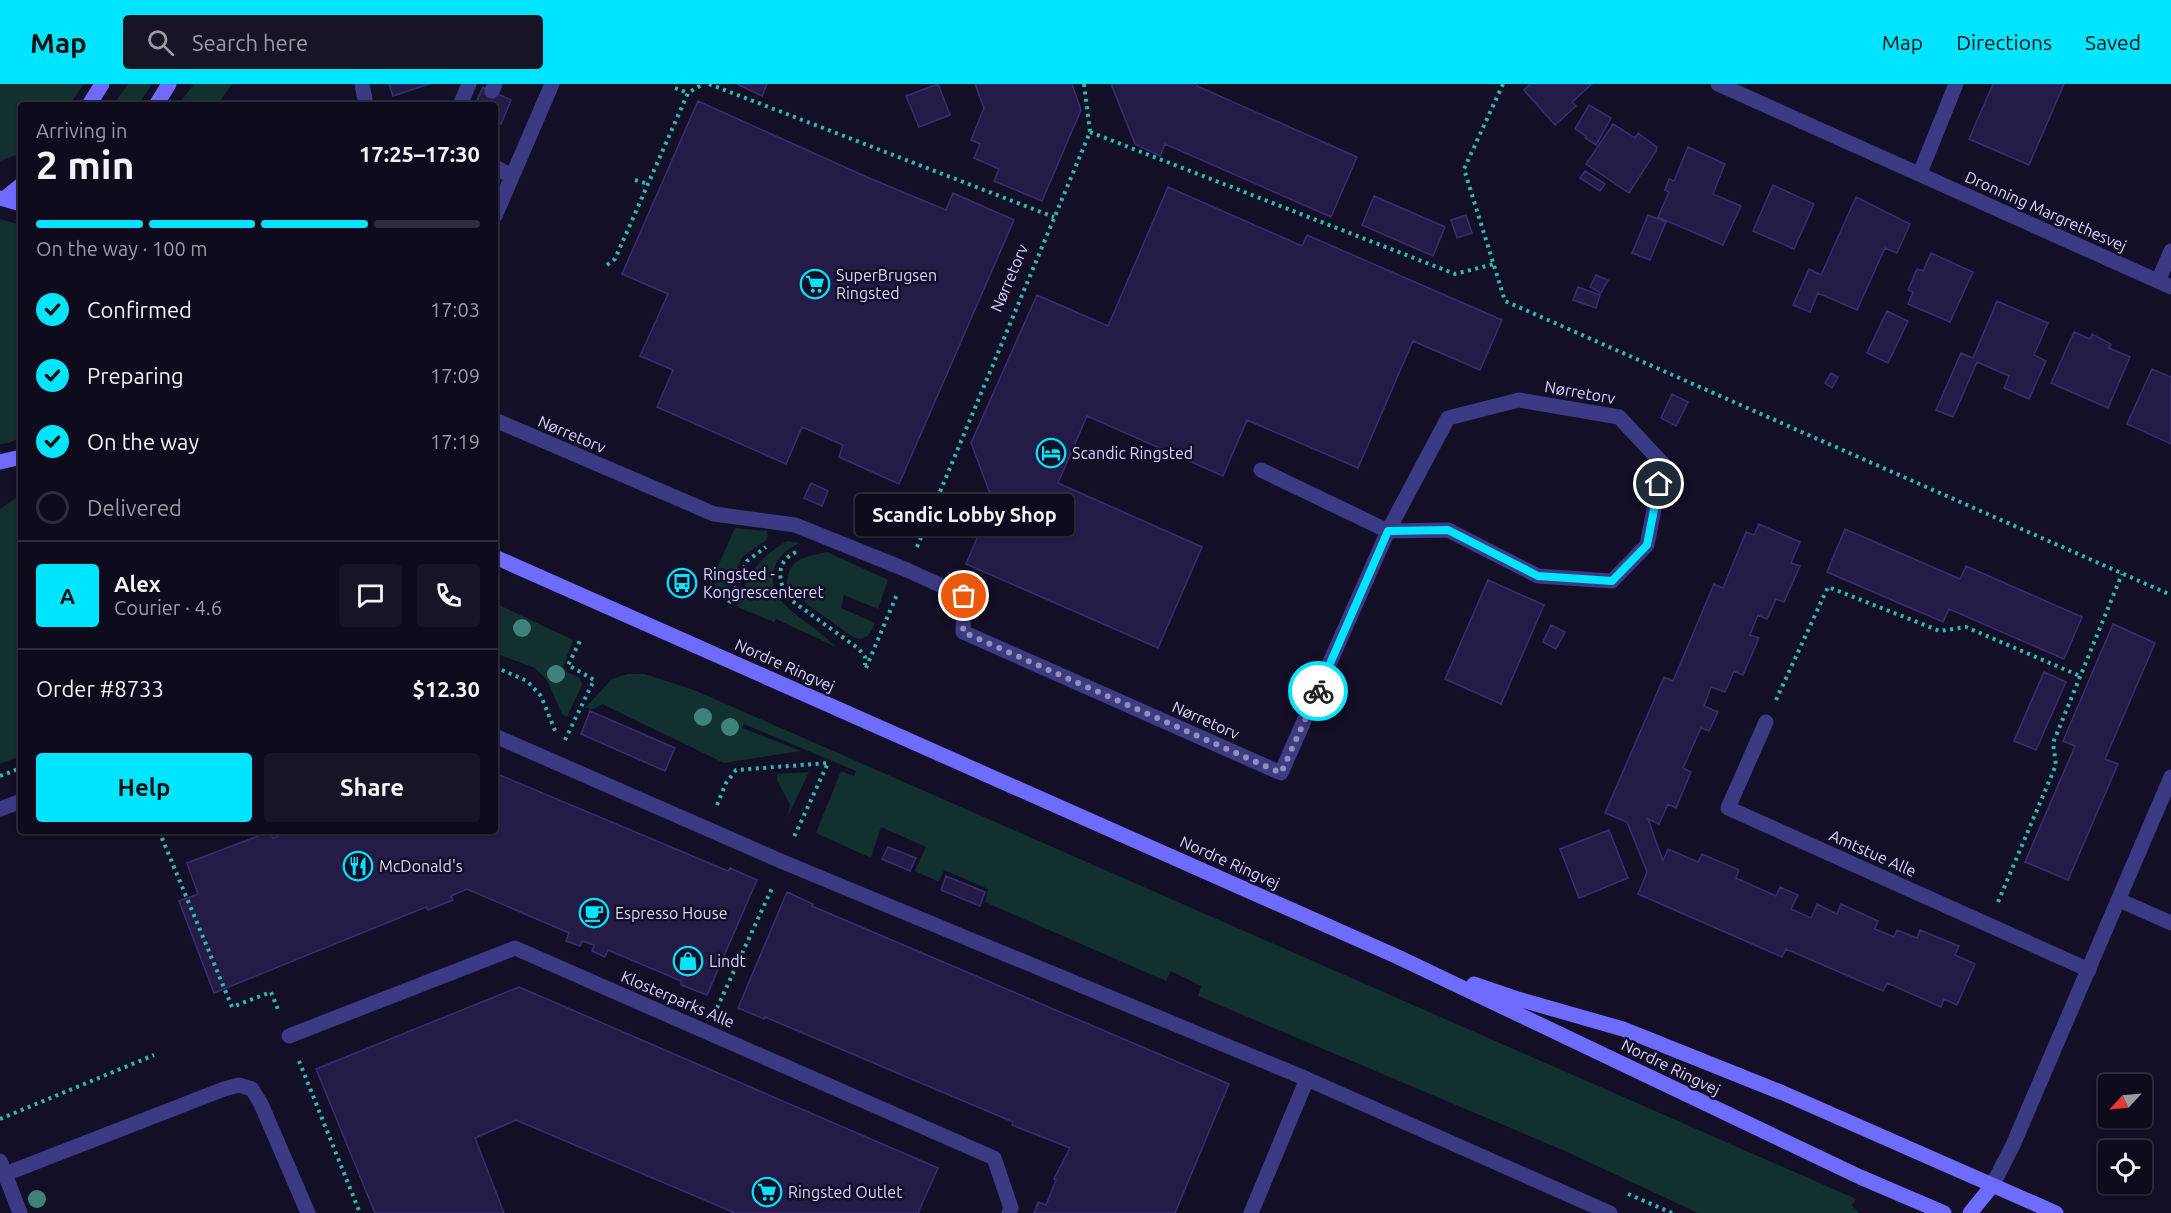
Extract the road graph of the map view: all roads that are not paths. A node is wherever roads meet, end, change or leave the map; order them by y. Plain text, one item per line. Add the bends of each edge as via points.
1 (102, 84) edge
2 (169, 84) edge
3 (362, 84) edge
4 (469, 84) edge
5 (552, 84) edge
6 (1718, 84) edge
7 (1956, 84) edge
8 (91, 102) edge
9 (158, 102) edge
10 (365, 102) edge
11 (461, 102) edge
12 (498, 169) edge
13 (1920, 173) junction
14 (512, 176) junction
15 (18, 187) edge
16 (2, 199) edge
17 (18, 203) edge
18 (498, 209) edge
19 (2171, 251) edge
20 (2165, 284) edge
21 (498, 421) edge
22 (1261, 470) dead end
23 (1388, 531) junction
24 (498, 558) edge
25 (1766, 722) road end
26 (498, 737) edge
27 (2171, 777) edge
28 (18, 802) edge
29 (0, 809) edge
30 (2119, 900) junction
31 (2171, 923) edge
32 (1398, 957) junction
33 (2089, 970) junction
34 (289, 1036) road end
35 (1307, 1079) junction
36 (2, 1170) edge
37 (1992, 1186) junction
38 (21, 1213) edge
39 (308, 1213) edge
40 (1009, 1213) edge
41 (1251, 1213) edge
42 (1610, 1213) edge
43 (1944, 1213) edge
44 (1970, 1213) edge
45 (2056, 1213) edge

1 - 8 street
2 - 9 street
3 - 10 street
4 - 11 street
5 - 14 street
6 - 13 street, Dronning Margrethesvej
7 - 13 street
12 - 14 street
13 - 20 street, Dronning Margrethesvej
14 - 18 street
15 - 16 street
16 - 17 street
19 - 20 street, Dronning Margrethesvej
21 - 23 street, Nørretorv via 714,514 795,525 907,570 964,596 963,632 1281,773
22 - 23 street
23 - 23 street, Nørretorv via 1448,418 1519,400 1619,417 1663,464 1647,545 1612,581 1538,576 1448,530
24 - 32 street, Nordre Ringvej
25 - 33 street, Amtstue Alle via 1728,808
26 - 35 street via 783,862
27 - 30 street
28 - 29 street
30 - 31 street
30 - 33 street
32 - 37 street via 1518,999 1623,1029 1783,1093
32 - 43 street, Nordre Ringvej via 1860,1177
33 - 37 street
34 - 40 street, Klosterparks Alle via 515,948 994,1158 1011,1208
35 - 41 street
35 - 42 street
36 - 38 street
36 - 39 street via 239,1085 252,1089 261,1104
37 - 44 street
37 - 45 street

